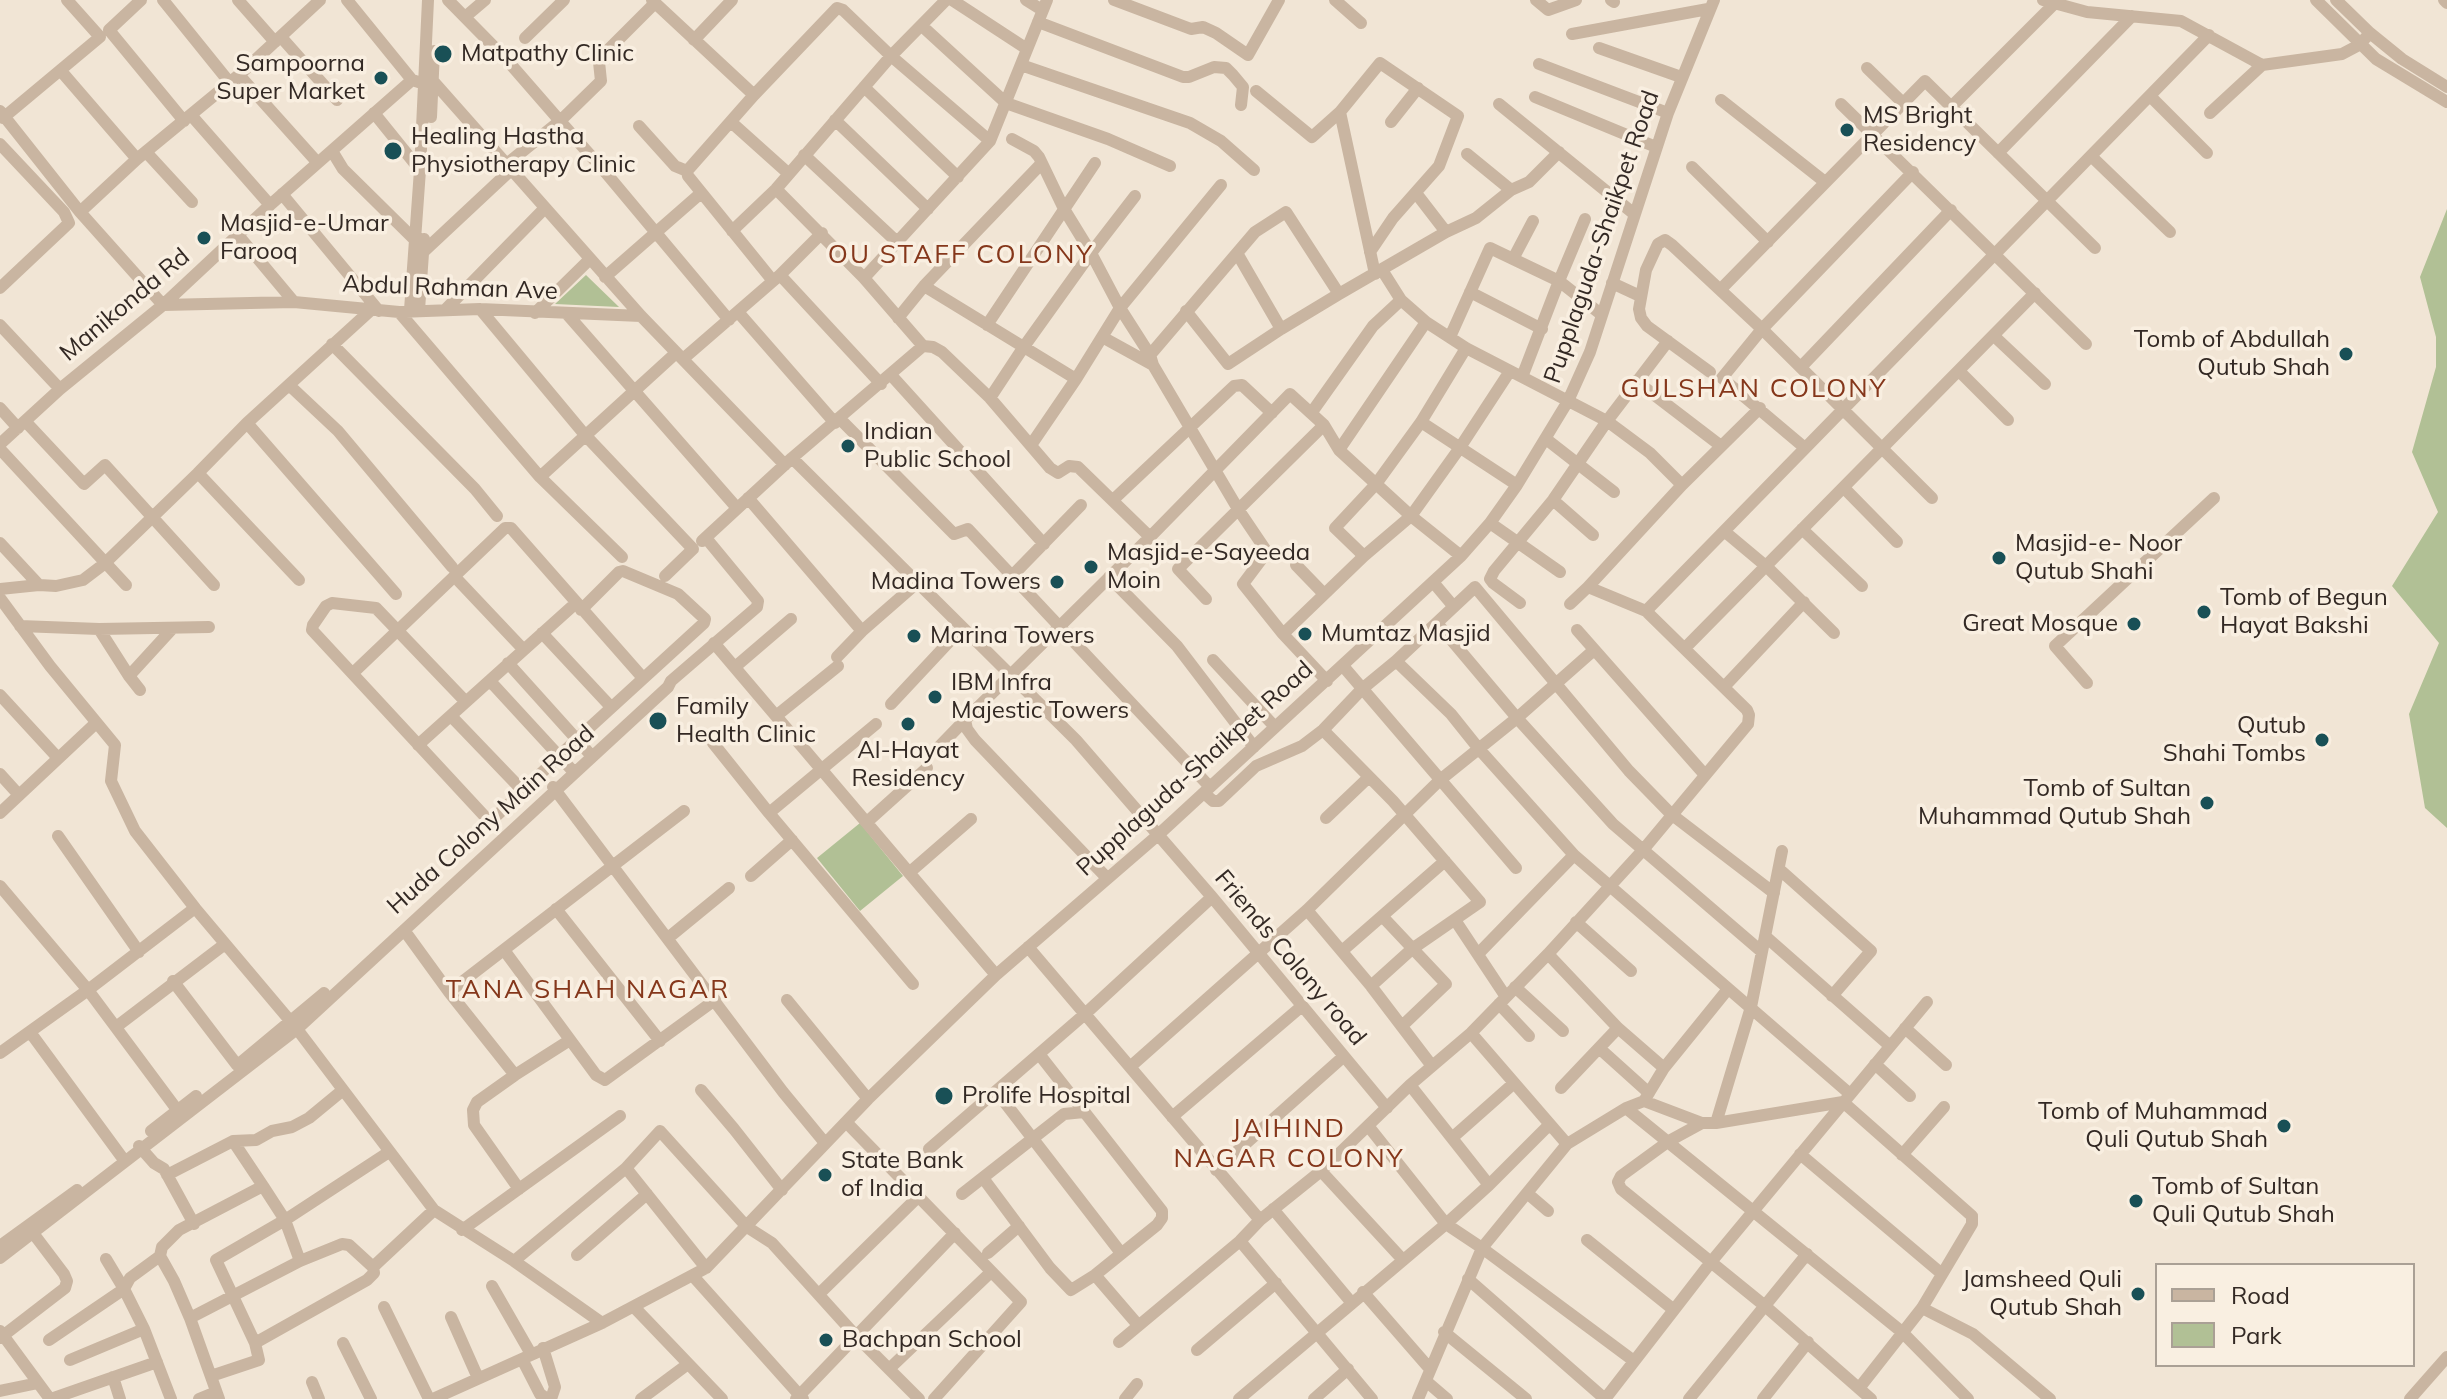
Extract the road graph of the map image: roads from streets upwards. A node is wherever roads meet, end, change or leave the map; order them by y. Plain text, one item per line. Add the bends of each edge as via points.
1 (67, 0) edge
2 (141, 0) edge
3 (163, 0) edge
4 (238, 0) edge
5 (320, 0) edge
6 (347, 0) edge
7 (428, 0) edge
8 (435, 0) edge
9 (448, 0) edge
10 (485, 0) edge
11 (564, 0) edge
12 (732, 0) edge
13 (946, 0) edge
14 (952, 0) edge
15 (1026, 0) edge
16 (1114, 0) edge
17 (1279, 0) edge
18 (1335, 0) edge
19 (1536, 0) edge
20 (1576, 0) edge
21 (2098, 0) edge
22 (2316, 0) edge
23 (2336, 0) edge
24 (654, 1) edge
25 (2049, 2) edge
26 (1711, 4) edge
27 (840, 5) edge
28 (1042, 11) edge
29 (2087, 12) junction
30 (2132, 16) junction
31 (465, 17) junction
32 (1361, 23) dead end
33 (922, 26) junction
34 (2370, 33) junction
35 (104, 34) junction
36 (1572, 34) dead end
37 (2209, 35) junction
38 (525, 38) dead end
39 (278, 39) junction
40 (694, 40) junction
41 (2359, 45) junction
42 (1599, 48) dead end
43 (1027, 49) junction
44 (891, 56) junction
45 (1539, 64) dead end
46 (1021, 65) junction
47 (2262, 65) junction
48 (1867, 68) dead end
49 (61, 71) junction
50 (1681, 77) junction
51 (235, 79) junction
52 (423, 82) junction
53 (864, 87) junction
54 (2447, 87) edge
55 (1418, 88) junction
56 (1256, 91) dead end
57 (754, 95) junction
58 (2150, 96) junction
59 (1535, 97) dead end
60 (337, 100) dead end
61 (1721, 100) dead end
62 (2447, 102) edge
63 (1006, 103) junction
64 (1903, 103) junction
65 (1499, 104) dead end
66 (1841, 104) dead end
67 (1241, 105) dead end
68 (1951, 107) junction
69 (1340, 112) junction
70 (374, 113) junction
71 (1668, 113) junction
72 (2210, 113) dead end
73 (2, 115) edge
74 (188, 118) junction
75 (835, 120) junction
76 (560, 121) junction
77 (731, 122) junction
78 (1391, 122) dead end
79 (639, 126) dead end
80 (1873, 133) junction
81 (1012, 139) dead end
82 (990, 141) junction
83 (0, 144) edge
84 (1656, 147) junction
85 (332, 151) junction
86 (1559, 152) junction
87 (1998, 153) junction
88 (2207, 153) dead end
89 (1467, 154) dead end
90 (142, 155) junction
91 (804, 155) junction
92 (2091, 156) junction
93 (317, 162) junction
94 (1095, 163) dead end
95 (1041, 164) junction
96 (511, 166) junction
97 (1170, 166) dead end
98 (1692, 167) dead end
99 (420, 170) junction
100 (1254, 170) dead end
101 (687, 171) junction
102 (1913, 172) junction
103 (789, 174) junction
104 (958, 177) junction
105 (1825, 182) junction
106 (1221, 185) dead end
107 (776, 189) junction
108 (1511, 190) junction
109 (701, 193) junction
110 (282, 194) junction
111 (1135, 196) dead end
112 (1419, 197) dead end
113 (2047, 201) junction
114 (192, 202) dead end
115 (270, 205) junction
116 (545, 208) junction
117 (928, 209) junction
118 (1064, 209) junction
119 (1951, 210) junction
120 (80, 212) junction
121 (1633, 213) junction
122 (1585, 219) dead end
123 (1533, 221) dead end
124 (732, 231) junction
125 (1446, 232) junction
126 (2170, 232) dead end
127 (657, 233) junction
128 (822, 233) junction
129 (238, 235) junction
130 (897, 242) junction
131 (1768, 242) junction
132 (2095, 248) dead end
133 (417, 252) junction
134 (1370, 252) junction
135 (1091, 253) junction
136 (1237, 253) junction
137 (1995, 254) junction
138 (590, 259) junction
139 (1513, 259) junction
140 (1378, 272) junction
141 (605, 277) junction
142 (776, 278) junction
143 (864, 278) junction
144 (1559, 281) junction
145 (1612, 283) junction
146 (924, 286) junction
147 (0, 288) edge
148 (1721, 289) junction
149 (1470, 292) junction
150 (2035, 293) junction
151 (1339, 294) junction
152 (1640, 296) junction
153 (1401, 300) junction
154 (294, 302) junction
155 (163, 305) junction
156 (1120, 308) junction
157 (446, 309) junction
158 (480, 309) junction
159 (375, 311) junction
160 (409, 311) junction
161 (1186, 311) junction
162 (535, 313) junction
163 (567, 314) junction
164 (1602, 315) junction
165 (641, 316) junction
166 (734, 316) junction
167 (898, 318) junction
168 (1426, 322) junction
169 (0, 325) edge
170 (987, 325) junction
171 (1281, 329) junction
172 (1542, 329) junction
173 (1762, 329) junction
174 (1994, 336) junction
175 (1450, 337) junction
176 (1104, 338) junction
177 (1668, 341) junction
178 (332, 344) junction
179 (2086, 344) dead end
180 (923, 346) junction
181 (1023, 348) junction
182 (1466, 348) junction
183 (680, 356) junction
184 (1151, 360) junction
185 (1801, 367) junction
186 (1510, 371) junction
187 (1710, 372) dead end
188 (1960, 372) junction
189 (1522, 377) junction
190 (886, 379) junction
191 (1076, 379) junction
192 (1636, 381) junction
193 (2045, 384) dead end
194 (289, 385) junction
195 (60, 389) junction
196 (635, 390) junction
197 (990, 398) junction
198 (1568, 401) junction
199 (0, 408) edge
200 (1760, 408) junction
201 (1843, 409) junction
202 (1312, 412) junction
203 (1272, 413) junction
204 (2008, 420) dead end
205 (837, 421) junction
206 (1607, 421) junction
207 (1421, 422) junction
208 (247, 423) junction
209 (22, 425) junction
210 (1324, 425) junction
211 (1190, 427) junction
212 (585, 435) junction
213 (1546, 439) junction
214 (1031, 445) junction
215 (0, 446) edge
216 (1721, 446) junction
217 (1805, 448) junction
218 (1459, 449) junction
219 (1339, 450) junction
220 (1882, 450) junction
221 (788, 461) junction
222 (1578, 463) junction
223 (1214, 470) junction
224 (198, 473) junction
225 (540, 477) junction
226 (1376, 484) junction
227 (1517, 485) junction
228 (1682, 485) junction
229 (1844, 488) junction
230 (1614, 492) dead end
231 (748, 498) junction
232 (1932, 498) dead end
233 (2214, 498) dead end
234 (1113, 500) junction
235 (1553, 500) junction
236 (1081, 505) dead end
237 (737, 508) junction
238 (1238, 509) junction
239 (497, 516) dead end
240 (1411, 516) junction
241 (151, 518) junction
242 (1490, 523) junction
243 (1802, 529) junction
244 (1724, 531) junction
245 (1593, 535) dead end
246 (1150, 537) junction
247 (706, 538) junction
248 (1516, 542) junction
249 (1897, 542) dead end
250 (0, 543) edge
251 (1044, 544) junction
252 (693, 549) junction
253 (1364, 556) junction
254 (1461, 556) junction
255 (622, 557) dead end
256 (104, 564) junction
257 (1296, 565) dead end
258 (1767, 567) junction
259 (453, 571) junction
260 (1560, 572) dead end
261 (665, 576) dead end
262 (1011, 577) junction
263 (1109, 577) junction
264 (299, 580) dead end
265 (1433, 582) junction
266 (917, 583) junction
267 (39, 585) junction
268 (126, 585) dead end
269 (214, 585) dead end
270 (1862, 586) dead end
271 (1588, 587) junction
272 (0, 589) edge
273 (396, 594) dead end
274 (1324, 594) junction
275 (0, 598) edge
276 (1206, 599) dead end
277 (1804, 602) junction
278 (1520, 603) dead end
279 (1570, 604) dead end
280 (578, 606) junction
281 (1454, 607) junction
282 (1646, 611) junction
283 (791, 619) dead end
284 (0, 623) edge
285 (18, 623) junction
286 (1437, 623) junction
287 (1059, 626) junction
288 (209, 627) dead end
289 (962, 628) junction
290 (99, 629) junction
291 (172, 629) junction
292 (397, 630) junction
293 (1577, 630) dead end
294 (862, 631) junction
295 (542, 633) junction
296 (1834, 633) dead end
297 (1283, 634) junction
298 (714, 643) junction
299 (1685, 648) junction
300 (523, 649) junction
301 (1594, 650) junction
302 (1213, 660) dead end
303 (1396, 661) junction
304 (508, 663) junction
305 (1343, 666) junction
306 (735, 667) junction
307 (353, 673) junction
308 (1010, 675) junction
309 (129, 676) junction
310 (643, 678) junction
311 (490, 681) junction
312 (1327, 681) junction
313 (2087, 683) dead end
314 (668, 684) junction
315 (1556, 685) junction
316 (1724, 687) junction
317 (1362, 689) junction
318 (140, 690) dead end
319 (0, 695) edge
320 (466, 702) junction
321 (891, 704) dead end
322 (611, 707) junction
323 (451, 716) junction
324 (776, 716) junction
325 (1517, 718) junction
326 (965, 720) junction
327 (96, 723) junction
328 (876, 724) dead end
329 (1275, 727) junction
330 (1323, 730) junction
331 (576, 740) junction
332 (713, 743) dead end
333 (418, 745) junction
334 (1254, 747) junction
335 (1479, 749) junction
336 (935, 751) dead end
337 (589, 753) junction
338 (559, 756) junction
339 (58, 758) junction
340 (927, 768) dead end
341 (571, 769) junction
342 (822, 769) junction
343 (0, 774) edge
344 (1705, 775) junction
345 (1368, 778) junction
346 (1440, 780) junction
347 (555, 789) junction
348 (1207, 790) junction
349 (523, 791) junction
350 (19, 795) junction
351 (684, 811) dead end
352 (0, 813) edge
353 (769, 813) junction
354 (1404, 813) junction
355 (1671, 814) junction
356 (1326, 818) dead end
357 (971, 819) dead end
358 (867, 822) junction
359 (1158, 835) junction
360 (58, 836) dead end
361 (792, 840) junction
362 (1643, 850) junction
363 (1782, 851) dead end
364 (1574, 855) junction
365 (1445, 861) junction
366 (614, 867) junction
367 (1516, 868) dead end
368 (1779, 869) junction
369 (910, 872) junction
370 (751, 876) dead end
371 (1107, 878) junction
372 (1609, 885) junction
373 (0, 886) edge
374 (729, 888) dead end
375 (1774, 893) junction
376 (1212, 897) junction
377 (195, 908) junction
378 (556, 909) junction
379 (1307, 910) junction
380 (1382, 916) junction
381 (1455, 920) junction
382 (1576, 922) junction
383 (404, 930) junction
384 (1765, 936) junction
385 (668, 938) junction
386 (225, 944) junction
387 (1028, 947) junction
388 (1412, 949) junction
389 (504, 950) junction
390 (1342, 951) junction
391 (139, 952) junction
392 (1762, 952) junction
393 (1257, 953) junction
394 (1478, 954) junction
395 (1548, 954) junction
396 (1631, 971) dead end
397 (996, 975) junction
398 (173, 981) junction
399 (913, 984) dead end
400 (1371, 986) junction
401 (1728, 989) junction
402 (88, 990) junction
403 (449, 992) junction
404 (1507, 996) junction
405 (1832, 996) junction
406 (715, 1000) junction
407 (787, 1000) dead end
408 (1927, 1002) dead end
409 (1302, 1006) junction
410 (1751, 1007) junction
411 (1085, 1014) junction
412 (293, 1025) junction
413 (1402, 1026) junction
414 (116, 1027) junction
415 (1618, 1028) junction
416 (1905, 1028) junction
417 (1563, 1031) dead end
418 (30, 1032) junction
419 (1471, 1033) junction
420 (1529, 1036) dead end
421 (570, 1040) junction
422 (660, 1041) junction
423 (1890, 1046) junction
424 (1599, 1048) junction
425 (0, 1053) edge
426 (1039, 1054) junction
427 (1343, 1057) junction
428 (1875, 1064) junction
429 (237, 1065) junction
430 (1946, 1065) dead end
431 (1432, 1066) junction
432 (1130, 1067) junction
433 (1664, 1068) junction
434 (515, 1075) junction
435 (1513, 1084) junction
436 (1410, 1085) junction
437 (1561, 1088) dead end
438 (343, 1090) junction
439 (701, 1090) dead end
440 (996, 1091) junction
441 (1910, 1096) dead end
442 (1646, 1097) junction
443 (1846, 1098) junction
444 (868, 1099) junction
445 (1944, 1107) dead end
446 (1387, 1108) junction
447 (1626, 1108) junction
448 (1084, 1112) junction
449 (180, 1114) junction
450 (620, 1116) dead end
451 (1172, 1117) junction
452 (846, 1122) junction
453 (1702, 1123) junction
454 (1716, 1123) junction
455 (1549, 1125) junction
456 (1369, 1127) junction
457 (1031, 1138) junction
458 (1452, 1138) junction
459 (233, 1141) junction
460 (1669, 1141) junction
461 (825, 1143) junction
462 (1567, 1144) junction
463 (139, 1146) junction
464 (929, 1149) dead end
465 (389, 1152) junction
466 (1800, 1154) junction
467 (1902, 1155) junction
468 (121, 1156) junction
469 (626, 1168) junction
470 (1216, 1170) junction
471 (1321, 1171) junction
472 (167, 1175) junction
473 (983, 1178) junction
474 (1489, 1185) junction
475 (263, 1186) junction
476 (519, 1189) junction
477 (782, 1190) junction
478 (1527, 1193) junction
479 (647, 1194) junction
480 (962, 1194) dead end
481 (918, 1197) junction
482 (1273, 1209) junction
483 (434, 1210) junction
484 (1548, 1211) dead end
485 (1754, 1211) junction
486 (285, 1220) junction
487 (1260, 1220) junction
488 (194, 1224) junction
489 (1446, 1224) junction
490 (1019, 1226) junction
491 (747, 1227) junction
492 (462, 1230) junction
493 (33, 1233) junction
494 (955, 1233) junction
495 (1587, 1240) dead end
496 (1240, 1241) junction
497 (0, 1246) edge
498 (1482, 1248) junction
499 (988, 1253) dead end
500 (1121, 1253) junction
501 (1807, 1254) junction
502 (577, 1255) dead end
503 (160, 1256) junction
504 (0, 1258) edge
505 (106, 1259) dead end
506 (1403, 1260) junction
507 (300, 1261) junction
508 (514, 1261) junction
509 (1711, 1262) junction
510 (373, 1267) junction
511 (706, 1268) junction
512 (79, 1272) dead end
513 (991, 1272) junction
514 (1942, 1274) junction
515 (1095, 1275) junction
516 (693, 1276) junction
517 (1468, 1279) junction
518 (67, 1281) junction
519 (1276, 1283) junction
520 (492, 1286) dead end
521 (124, 1289) junction
522 (1363, 1292) junction
523 (819, 1294) junction
524 (232, 1297) junction
525 (1351, 1302) junction
526 (1765, 1306) junction
527 (384, 1307) dead end
528 (634, 1307) junction
529 (1922, 1308) junction
530 (1674, 1310) junction
531 (451, 1317) dead end
532 (190, 1318) junction
533 (602, 1323) junction
534 (1138, 1325) junction
535 (144, 1329) junction
536 (1318, 1332) junction
537 (1444, 1332) junction
538 (1902, 1332) junction
539 (1, 1335) edge
540 (856, 1336) junction
541 (49, 1340) dead end
542 (1119, 1342) dead end
543 (1808, 1342) junction
544 (255, 1343) junction
545 (343, 1343) dead end
546 (1197, 1350) dead end
547 (532, 1354) junction
548 (2447, 1357) edge
549 (70, 1360) dead end
550 (1634, 1361) junction
551 (157, 1362) junction
552 (688, 1364) junction
553 (889, 1369) junction
554 (1348, 1369) junction
555 (1428, 1375) junction
556 (211, 1376) junction
557 (113, 1377) junction
558 (478, 1378) junction
559 (312, 1382) dead end
560 (38, 1383) junction
561 (1137, 1384) dead end
562 (1860, 1387) junction
563 (0, 1391) edge
564 (218, 1396) edge
565 (800, 1398) edge
566 (51, 1399) edge
567 (120, 1399) edge
568 (171, 1399) edge
569 (199, 1399) edge
570 (319, 1399) edge
571 (371, 1399) edge
572 (431, 1399) edge
573 (549, 1399) edge
574 (641, 1399) edge
575 (722, 1399) edge
576 (919, 1399) edge
577 (934, 1399) edge
578 (1125, 1399) edge
579 (1239, 1399) edge
580 (1314, 1399) edge
581 (1372, 1399) edge
582 (1418, 1399) edge
583 (1447, 1399) edge
584 (1526, 1399) edge
585 (1605, 1399) edge
586 (1689, 1399) edge
587 (1763, 1399) edge
588 (1871, 1399) edge
589 (1968, 1399) edge
590 (2050, 1399) edge
591 (2410, 1399) edge

1 - 35 street
2 - 35 street
3 - 51 street
4 - 39 street
5 - 39 street
6 - 52 street, Friends Colony road
7 - 52 street
8 - 52 street
9 - 31 street
10 - 31 street
11 - 38 street
12 - 40 street
13 - 33 street
14 - 43 street
15 - 28 street
16 - 17 street via 1191,29 1203,27 1248,55
18 - 32 street
19 - 20 street via 1548,10
21 - 29 street
22 - 41 street
23 - 34 street
24 - 40 street
24 - 76 street via 599,62 601,81
25 - 29 street
25 - 68 street
26 - 36 street
26 - 50 street, Pupplaguda-Shaikpet Road
27 - 44 street
27 - 57 street
28 - 43 street
28 - 67 street via 1183,77 1226,68 1243,87
29 - 30 street
30 - 37 street via 2181,21
30 - 87 street
31 - 76 street
33 - 44 street
33 - 63 street
34 - 41 street
34 - 54 street
35 - 49 street
35 - 74 street
37 - 47 street
37 - 58 street
39 - 51 street
39 - 60 street
40 - 57 street
41 - 47 street via 2342,54
41 - 62 street
42 - 50 street
43 - 46 street
44 - 53 street
44 - 82 street
45 - 71 street
46 - 63 street
46 - 100 street via 1190,123
47 - 72 street
48 - 64 street
49 - 73 street
49 - 90 street
50 - 71 street, Pupplaguda-Shaikpet Road
51 - 74 street
51 - 93 street
52 - 70 street, Manikonda Rd
52 - 96 street, Friends Colony road
52 - 99 street
52 - 133 street
53 - 75 street
53 - 104 street
55 - 69 street via 1380,63
55 - 78 street
55 - 134 street via 1458,116 1439,166
56 - 69 street via 1312,137
57 - 77 street
58 - 88 street
58 - 92 street
59 - 84 street
61 - 105 street
63 - 82 street
63 - 97 street
64 - 68 street via 1925,81
64 - 80 street
65 - 86 street
66 - 80 street
68 - 87 street
69 - 134 street
70 - 85 street, Manikonda Rd
70 - 99 street
71 - 84 street, Pupplaguda-Shaikpet Road
73 - 120 street
74 - 90 street
74 - 115 street
75 - 91 street
75 - 117 street
76 - 96 street
76 - 127 street
77 - 101 street
77 - 103 street
79 - 101 street via 675,166
80 - 102 street
80 - 105 street
81 - 95 street via 1034,151
82 - 104 street
83 - 147 street via 69,223
84 - 121 street, Pupplaguda-Shaikpet Road
85 - 93 street, Manikonda Rd
85 - 133 street
86 - 108 street via 1529,182
86 - 121 street
87 - 113 street
89 - 108 street
90 - 114 street
90 - 120 street
91 - 103 street
91 - 130 street
92 - 113 street
92 - 126 street
93 - 110 street, Manikonda Rd
94 - 118 street
95 - 118 street
95 - 146 street
96 - 116 street, Friends Colony road
96 - 133 street
98 - 131 street
99 - 133 street
101 - 109 street
102 - 119 street
102 - 173 street
103 - 107 street
104 - 117 street
105 - 131 street
106 - 156 street
107 - 124 street
107 - 128 street
108 - 125 street via 1476,218
109 - 124 street
109 - 127 street
110 - 115 street, Manikonda Rd
110 - 159 street
111 - 135 street
112 - 125 street
113 - 132 street
113 - 137 street
115 - 129 street, Manikonda Rd
116 - 138 street, Friends Colony road
116 - 157 street
117 - 130 street
118 - 135 street
118 - 170 street
119 - 137 street
119 - 185 street
120 - 155 street
121 - 145 street, Pupplaguda-Shaikpet Road
122 - 144 street
123 - 139 street
124 - 142 street
125 - 140 street
127 - 141 street
127 - 166 street
128 - 142 street
128 - 143 street
129 - 154 street
129 - 155 street, Manikonda Rd
130 - 143 street
131 - 148 street
133 - 160 street
134 - 140 street
135 - 156 street
135 - 181 street
136 - 151 street via 1255,232 1286,212
136 - 161 street
136 - 171 street
137 - 150 street
137 - 201 street
138 - 141 street, Friends Colony road
138 - 162 street
139 - 144 street
139 - 149 street via 1490,248
140 - 151 street
140 - 153 street
141 - 165 street, Friends Colony road
142 - 166 street
142 - 190 street
143 - 167 street
144 - 164 street
144 - 172 street
145 - 152 street
145 - 164 street, Pupplaguda-Shaikpet Road
146 - 167 street
146 - 170 street
148 - 152 street via 1665,240 1646,270
148 - 173 street
149 - 172 street
149 - 175 street
150 - 174 street
150 - 179 street
151 - 171 street
152 - 177 street via 1641,318
153 - 168 street
153 - 202 street via 1354,349
154 - 155 street, Abdul Rahman Ave
154 - 159 street, Abdul Rahman Ave
155 - 195 street, Manikonda Rd
156 - 176 street
156 - 184 street
157 - 158 street, Abdul Rahman Ave
157 - 160 street, Abdul Rahman Ave
158 - 162 street, Abdul Rahman Ave
158 - 212 street
159 - 160 street, Abdul Rahman Ave
159 - 178 street
160 - 225 street
161 - 171 street via 1228,364
161 - 184 street
162 - 163 street, Abdul Rahman Ave
163 - 165 street, Abdul Rahman Ave
163 - 196 street
164 - 198 street, Pupplaguda-Shaikpet Road
165 - 183 street, Friends Colony road
166 - 183 street
166 - 205 street
167 - 180 street
168 - 175 street
168 - 219 street
169 - 195 street
170 - 181 street
172 - 189 street
173 - 185 street
173 - 200 street via 1722,378
174 - 188 street
174 - 193 street
175 - 182 street
176 - 184 street
176 - 191 street
177 - 187 street
177 - 192 street
178 - 194 street
178 - 239 street
180 - 190 street
180 - 197 street via 942,352
181 - 191 street
181 - 197 street
182 - 186 street
182 - 207 street
183 - 196 street
183 - 221 street, Friends Colony road
184 - 211 street
185 - 201 street
186 - 189 street
186 - 218 street
188 - 204 street
188 - 220 street
189 - 198 street
190 - 205 street
190 - 251 street
191 - 214 street
192 - 206 street
192 - 216 street
194 - 208 street
194 - 259 street via 338,431
195 - 209 street, Manikonda Rd
196 - 212 street
196 - 237 street
197 - 214 street
198 - 206 street
198 - 213 street, Pupplaguda-Shaikpet Road
199 - 209 street
200 - 216 street
200 - 217 street
201 - 217 street
201 - 220 street
202 - 203 street via 1290,394
202 - 210 street
203 - 211 street via 1238,385
203 - 223 street
205 - 221 street
205 - 262 street via 954,534 968,529
206 - 222 street
206 - 228 street
207 - 218 street
207 - 226 street
208 - 224 street
208 - 273 street
209 - 215 street, Manikonda Rd
209 - 241 street via 84,484 105,465
210 - 219 street
210 - 238 street
211 - 223 street
211 - 234 street
212 - 225 street
212 - 252 street
213 - 222 street
213 - 227 street, Pupplaguda-Shaikpet Road
214 - 234 street via 1058,473 1078,467
215 - 256 street
216 - 228 street
217 - 244 street
218 - 227 street
218 - 240 street
219 - 226 street
220 - 229 street
220 - 232 street
221 - 231 street
221 - 266 street, Friends Colony road
222 - 230 street
222 - 235 street
223 - 238 street
223 - 246 street
224 - 241 street
224 - 264 street
225 - 255 street
226 - 240 street
226 - 253 street via 1335,528
227 - 242 street, Pupplaguda-Shaikpet Road
228 - 271 street
229 - 243 street
229 - 249 street
231 - 237 street
231 - 294 street
233 - 313 street via 2055,646
234 - 246 street
235 - 245 street
235 - 248 street
236 - 251 street
237 - 247 street
238 - 276 street via 1178,569
238 - 297 street via 1267,552 1243,584
240 - 253 street
240 - 254 street
241 - 256 street
241 - 269 street
242 - 248 street
242 - 254 street, Pupplaguda-Shaikpet Road
243 - 258 street
243 - 270 street
244 - 258 street
244 - 282 street
246 - 263 street
247 - 252 street
247 - 298 street, Huda Colony Main Road via 758,601
248 - 260 street
248 - 278 street via 1490,579
250 - 267 street
251 - 262 street
252 - 261 street
253 - 274 street
254 - 265 street, Pupplaguda-Shaikpet Road
256 - 267 street via 83,580
256 - 268 street
257 - 274 street
258 - 277 street
258 - 299 street
259 - 280 street via 511,528
259 - 292 street
259 - 300 street
262 - 287 street
263 - 287 street
263 - 334 street via 1177,646
265 - 281 street
265 - 305 street, Pupplaguda-Shaikpet Road
266 - 289 street, Friends Colony road
266 - 294 street
267 - 272 street
271 - 279 street
271 - 282 street
274 - 297 street
275 - 285 street
277 - 296 street
277 - 316 street
280 - 295 street
280 - 310 street
280 - 310 street via 623,571 678,594 705,619
281 - 286 street
281 - 315 street via 1475,587
282 - 299 street
283 - 306 street
284 - 285 street
285 - 290 street
285 - 327 street
286 - 303 street
286 - 325 street
287 - 308 street
287 - 348 street
288 - 291 street
289 - 308 street, Friends Colony road
289 - 321 street
290 - 291 street
290 - 309 street
291 - 309 street
292 - 307 street
292 - 307 street via 376,608 326,606 312,630
292 - 320 street
293 - 301 street
294 - 324 street via 838,662
295 - 300 street
295 - 322 street
297 - 312 street
298 - 306 street
298 - 314 street, Huda Colony Main Road
299 - 316 street
300 - 304 street
301 - 315 street
301 - 344 street
302 - 329 street
303 - 317 street
303 - 335 street
304 - 311 street
304 - 331 street
305 - 312 street, Pupplaguda-Shaikpet Road
305 - 317 street
306 - 324 street
307 - 333 street
308 - 326 street
308 - 359 street, Friends Colony road via 1076,740
309 - 318 street
310 - 322 street
311 - 320 street
311 - 338 street
312 - 329 street, Pupplaguda-Shaikpet Road
314 - 337 street
314 - 347 street, Huda Colony Main Road
315 - 325 street
315 - 355 street
316 - 344 street via 1749,719
317 - 330 street
317 - 346 street
319 - 339 street
320 - 323 street
322 - 331 street
323 - 333 street
323 - 349 street
324 - 342 street
325 - 335 street
325 - 362 street
326 - 336 street
326 - 371 street via 975,740
327 - 339 street
327 - 377 street via 115,745 111,781 135,831
328 - 342 street
329 - 334 street, Pupplaguda-Shaikpet Road
330 - 345 street
330 - 348 street via 1302,746 1256,766 1219,801 1213,801
331 - 337 street
331 - 338 street
332 - 353 street
333 - 349 street via 490,822
334 - 348 street, Pupplaguda-Shaikpet Road
335 - 346 street
335 - 364 street
337 - 341 street
338 - 341 street
338 - 349 street
339 - 350 street
340 - 358 street
341 - 347 street
342 - 353 street
342 - 358 street
343 - 350 street
344 - 355 street
345 - 354 street
345 - 356 street
346 - 354 street
346 - 367 street
347 - 366 street
347 - 383 street, Huda Colony Main Road
347 - 412 street
348 - 359 street, Pupplaguda-Shaikpet Road
350 - 352 street
351 - 366 street
353 - 361 street
354 - 365 street
354 - 379 street
355 - 362 street
355 - 375 street
357 - 369 street
358 - 369 street
359 - 371 street, Pupplaguda-Shaikpet Road
359 - 376 street, Friends Colony road
360 - 391 street
361 - 370 street
361 - 399 street
362 - 372 street
362 - 392 street
363 - 368 street
364 - 372 street
364 - 394 street
365 - 380 street
365 - 381 street via 1480,902
366 - 378 street
366 - 385 street
368 - 375 street
368 - 405 street via 1871,951
369 - 397 street
371 - 387 street, Pupplaguda-Shaikpet Road
372 - 382 street
372 - 401 street
373 - 402 street
374 - 385 street
375 - 384 street
376 - 393 street, Friends Colony road
376 - 411 street
377 - 386 street
377 - 391 street
378 - 389 street
378 - 422 street
379 - 390 street
379 - 393 street
380 - 388 street
380 - 390 street
381 - 388 street
381 - 394 street
382 - 395 street
382 - 396 street
383 - 403 street
383 - 412 street, Huda Colony Main Road
384 - 392 street
384 - 405 street
385 - 406 street
386 - 398 street
386 - 412 street
387 - 397 street, Pupplaguda-Shaikpet Road
387 - 411 street
388 - 400 street
388 - 413 street via 1446,984
389 - 403 street
389 - 421 street
390 - 400 street
391 - 402 street
392 - 410 street
393 - 409 street, Friends Colony road
393 - 432 street
394 - 404 street
395 - 404 street
395 - 415 street
397 - 444 street, Pupplaguda-Shaikpet Road
398 - 414 street
398 - 429 street
400 - 413 street
401 - 410 street
401 - 433 street
402 - 414 street
402 - 418 street
403 - 434 street
404 - 417 street
404 - 419 street
404 - 420 street
405 - 423 street
406 - 422 street
406 - 461 street
407 - 444 street
408 - 416 street
409 - 427 street, Friends Colony road
409 - 451 street
410 - 443 street
410 - 454 street
411 - 426 street
411 - 432 street
412 - 429 street
412 - 438 street
412 - 449 street
413 - 431 street
414 - 449 street
415 - 424 street
415 - 433 street
416 - 423 street
416 - 430 street
418 - 425 street
418 - 468 street
419 - 431 street
419 - 435 street
421 - 422 street via 605,1080
421 - 434 street
423 - 428 street
424 - 437 street
424 - 442 street
426 - 440 street
426 - 448 street
427 - 446 street, Friends Colony road
427 - 470 street
428 - 441 street
428 - 443 street
429 - 449 street
431 - 436 street
432 - 451 street
433 - 442 street
434 - 476 street via 477,1102 472,1118
435 - 455 street
435 - 458 street
436 - 446 street
436 - 458 street
438 - 459 street via 292,1127 256,1140
438 - 465 street
439 - 477 street
440 - 457 street
440 - 464 street
442 - 447 street
442 - 453 street
443 - 454 street
443 - 466 street
443 - 467 street
444 - 452 street, Pupplaguda-Shaikpet Road
445 - 467 street
446 - 456 street
447 - 460 street
447 - 462 street
448 - 457 street via 1064,1114
448 - 500 street via 1162,1211 1157,1225
449 - 463 street
450 - 476 street
451 - 470 street
452 - 461 street, Pupplaguda-Shaikpet Road
452 - 481 street
453 - 454 street
453 - 460 street
455 - 462 street
455 - 474 street
456 - 471 street
456 - 489 street
457 - 473 street
457 - 500 street
458 - 474 street
459 - 472 street
459 - 475 street
460 - 485 street
460 - 509 street via 1618,1182
461 - 477 street, Pupplaguda-Shaikpet Road
462 - 478 street
463 - 468 street
463 - 472 street
463 - 493 street
465 - 483 street
465 - 486 street
466 - 485 street
466 - 514 street
467 - 514 street via 1972,1216
468 - 497 street
469 - 479 street
469 - 491 street via 660,1131
469 - 508 street
470 - 487 street
471 - 482 street
471 - 506 street
472 - 488 street
473 - 480 street
473 - 490 street
474 - 489 street
475 - 486 street
475 - 488 street
476 - 492 street
477 - 491 street, Pupplaguda-Shaikpet Road
478 - 484 street
478 - 498 street
479 - 502 street
479 - 511 street
481 - 494 street
481 - 523 street
482 - 487 street
482 - 525 street
483 - 492 street
483 - 510 street
485 - 501 street
485 - 509 street
486 - 507 street
486 - 524 street via 216,1260
487 - 496 street
488 - 503 street via 170,1238
489 - 498 street
489 - 506 street
490 - 499 street
490 - 515 street via 1071,1290
491 - 511 street, Pupplaguda-Shaikpet Road
491 - 523 street via 772,1243
492 - 508 street
493 - 504 street
493 - 518 street
494 - 513 street
494 - 540 street
495 - 530 street
496 - 519 street
496 - 534 street
498 - 517 street
498 - 550 street
500 - 515 street
501 - 526 street
501 - 538 street
503 - 521 street via 130,1278
503 - 532 street
505 - 521 street
506 - 522 street
507 - 510 street via 342,1244
507 - 524 street
508 - 533 street
509 - 526 street
509 - 530 street
510 - 544 street via 367,1280
511 - 516 street, Pupplaguda-Shaikpet Road
512 - 518 street
513 - 553 street
513 - 577 street via 1021,1302
514 - 529 street
515 - 534 street
516 - 528 street, Pupplaguda-Shaikpet Road
516 - 565 street
517 - 537 street
517 - 585 street
518 - 539 street via 65,1288
519 - 536 street
519 - 546 street
520 - 547 street
521 - 535 street
521 - 541 street
522 - 525 street
522 - 555 street
523 - 540 street
524 - 532 street
524 - 544 street
525 - 536 street
526 - 543 street
526 - 586 street
527 - 572 street
528 - 533 street, Pupplaguda-Shaikpet Road
528 - 552 street
529 - 538 street
529 - 590 street via 1973,1334
530 - 550 street
531 - 558 street
532 - 556 street
533 - 547 street, Pupplaguda-Shaikpet Road
534 - 542 street
535 - 549 street
535 - 551 street
536 - 554 street
536 - 579 street
537 - 555 street
537 - 584 street
538 - 562 street
538 - 589 street
539 - 560 street
540 - 553 street
540 - 565 street
543 - 562 street
543 - 587 street
544 - 556 street via 259,1360
545 - 571 street
547 - 558 street, Pupplaguda-Shaikpet Road
547 - 573 street via 540,1394
547 - 573 street via 555,1387
548 - 591 street
550 - 585 street
551 - 557 street
551 - 568 street
552 - 574 street
552 - 575 street
553 - 576 street
554 - 580 street
554 - 581 street
555 - 582 street
555 - 583 street
556 - 564 street
557 - 566 street
557 - 567 street
558 - 572 street, Pupplaguda-Shaikpet Road
559 - 570 street
560 - 563 street
560 - 566 street
561 - 578 street
562 - 588 street
564 - 569 street

